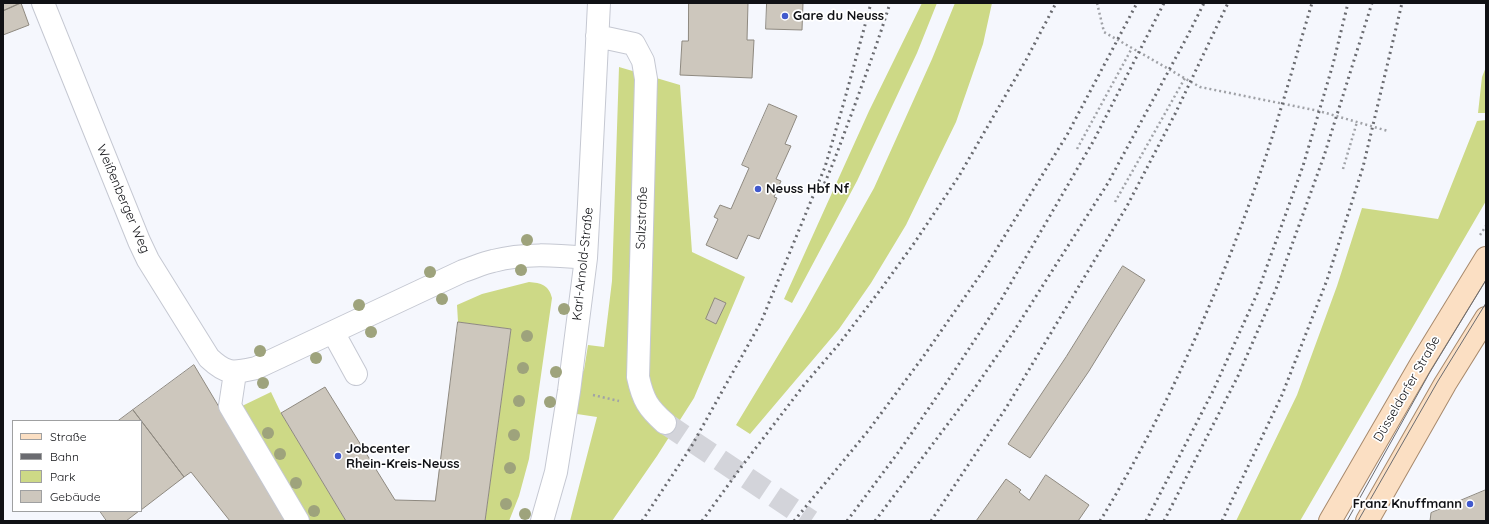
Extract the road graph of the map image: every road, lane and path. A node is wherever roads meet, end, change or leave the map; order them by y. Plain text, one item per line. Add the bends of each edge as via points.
1 (43, 3) edge
2 (599, 3) edge
3 (1097, 3) edge
4 (597, 36) junction
5 (1132, 48) junction
6 (1184, 78) junction
7 (1357, 122) junction
8 (1388, 131) dead end
9 (1077, 149) dead end
10 (1343, 168) dead end
11 (1114, 202) dead end
12 (586, 258) junction
13 (1486, 258) edge
14 (1483, 329) edge
15 (333, 332) junction
16 (235, 373) junction
17 (356, 374) dead end
18 (600, 397) dead end
19 (624, 402) dead end
20 (666, 423) tunnel mouth
21 (298, 521) edge
22 (542, 521) edge
23 (1330, 521) edge
24 (1367, 521) edge

1 - 16 street, Weißenberger Weg via 148,260 209,358 220,368
2 - 4 street, Karl-Arnold-Straße
3 - 5 path via 1104,32
4 - 12 street, Karl-Arnold-Straße
4 - 20 street, Salzstraße via 634,44 643,61 646,79 638,377 642,395 652,412
5 - 6 path
5 - 9 path
6 - 7 path via 1200,87 1304,108
6 - 11 path
7 - 8 path
7 - 10 path
12 - 15 street via 550,254 522,255 492,261 463,271
12 - 22 street, Karl-Arnold-Straße via 556,472
13 - 23 main road, Düsseldorfer Straße
14 - 24 main road via 1445,384
15 - 16 street via 256,368
15 - 17 street
16 - 21 street via 230,406
18 - 19 path

